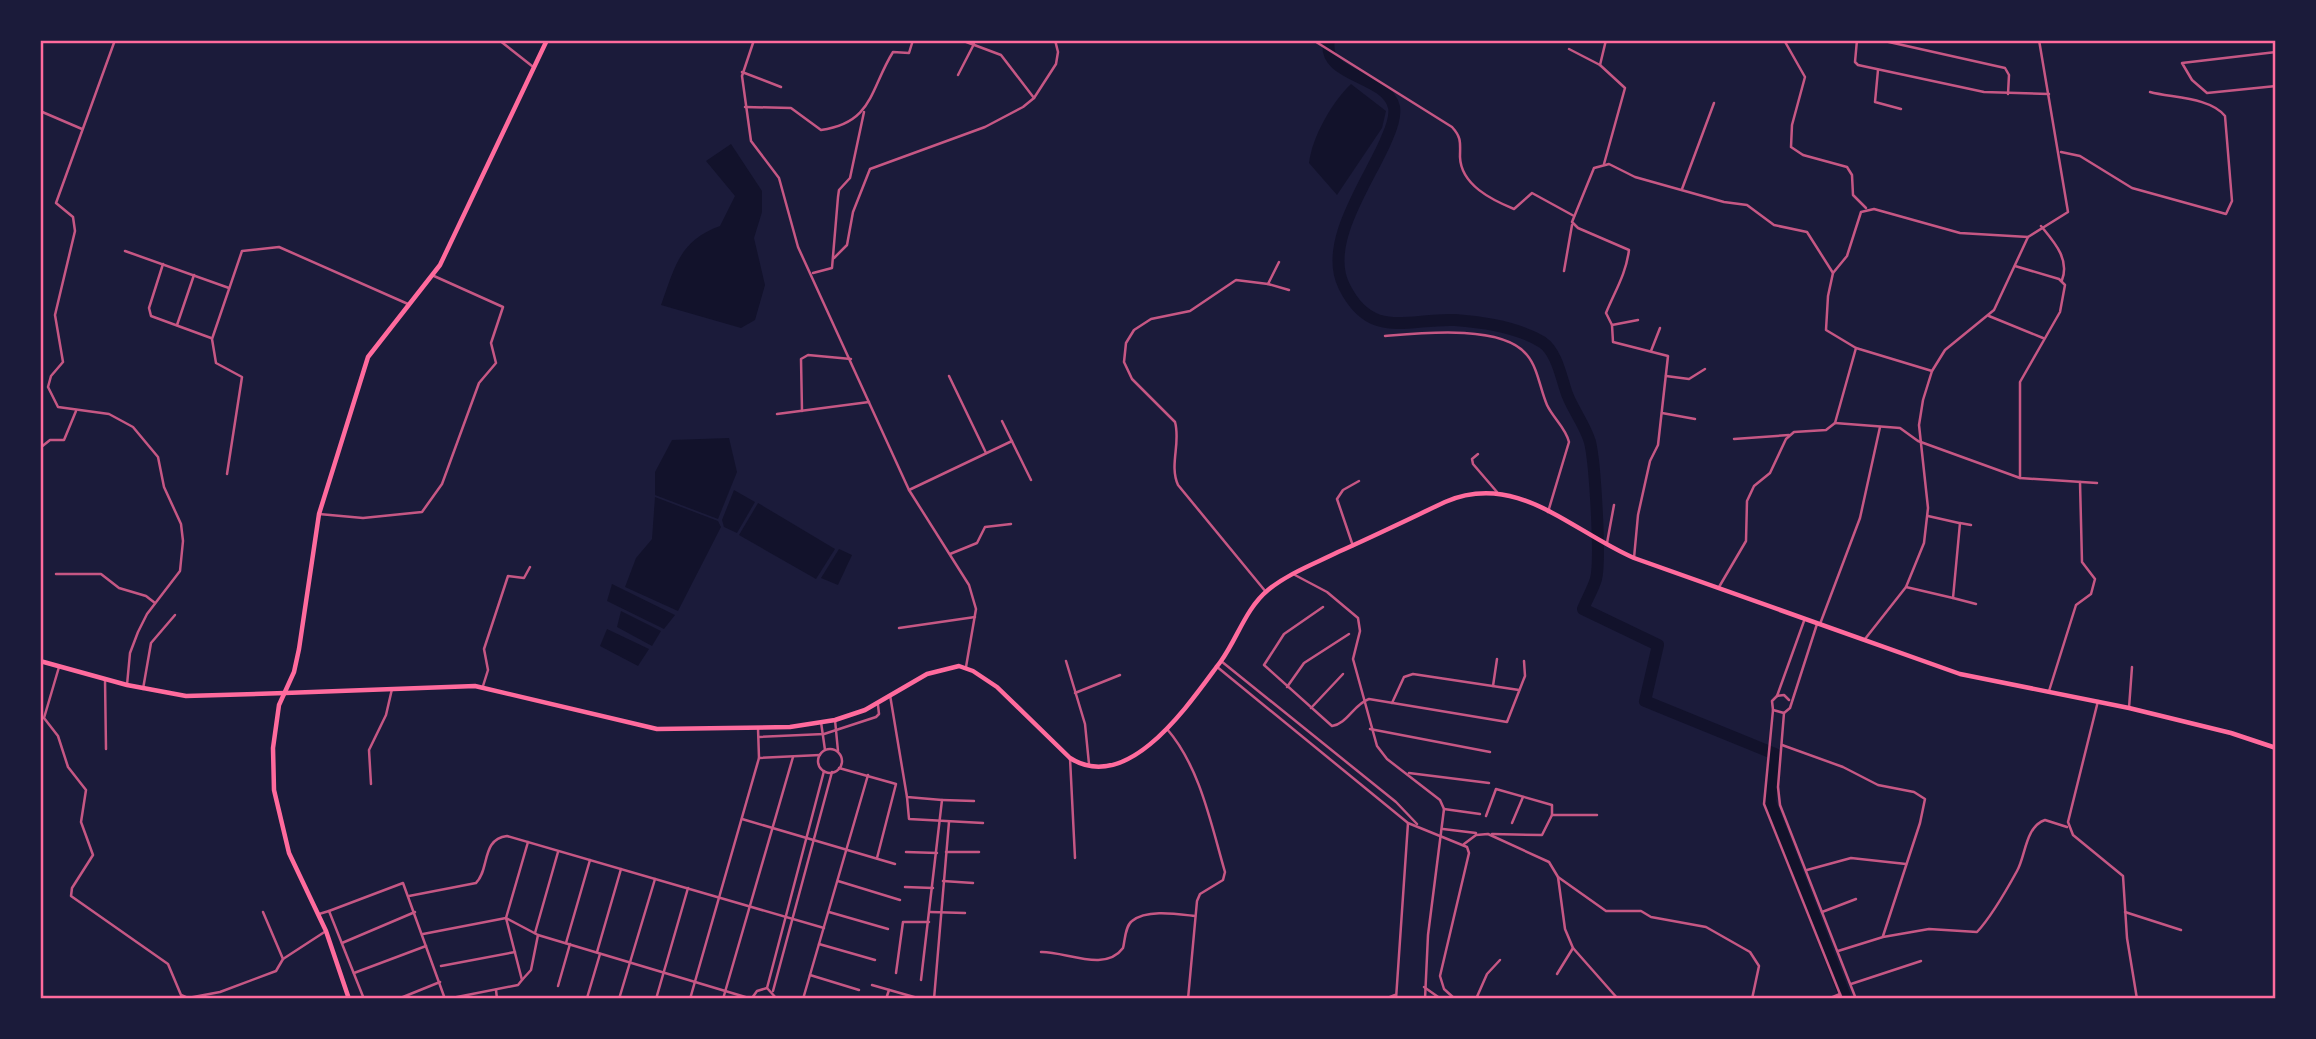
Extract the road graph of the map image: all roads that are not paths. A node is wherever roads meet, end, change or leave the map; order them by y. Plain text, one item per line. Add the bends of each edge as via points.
1 (115, 40) edge
2 (499, 40) edge
3 (547, 40) edge
4 (754, 40) edge
5 (913, 40) edge
6 (961, 40) edge
7 (1055, 40) edge
8 (1176, 40) edge
9 (1185, 40) edge
10 (1313, 40) edge
11 (1606, 40) edge
12 (1784, 40) edge
13 (1857, 40) edge
14 (1880, 40) edge
15 (2039, 40) edge
16 (974, 44) junction
17 (1569, 49) dead end
18 (2276, 52) edge
19 (1600, 65) junction
20 (533, 66) junction
21 (1878, 70) junction
22 (743, 72) junction
23 (958, 75) dead end
24 (2276, 86) edge
25 (781, 87) dead end
26 (2150, 92) dead end
27 (2050, 93) junction
28 (2008, 94) junction
29 (1034, 98) junction
30 (1714, 103) dead end
31 (746, 107) junction
32 (1901, 109) dead end
33 (40, 111) edge
34 (864, 112) junction
35 (82, 129) junction
36 (2059, 152) junction
37 (1604, 164) junction
38 (1682, 189) junction
39 (1867, 209) junction
40 (1574, 216) junction
41 (1572, 225) junction
42 (2041, 226) junction
43 (2028, 236) junction
44 (125, 251) dead end
45 (834, 258) junction
46 (1279, 262) dead end
47 (163, 264) junction
48 (2015, 266) junction
49 (1564, 271) dead end
50 (1833, 272) junction
51 (812, 273) junction
52 (194, 275) junction
53 (434, 276) junction
54 (2062, 280) junction
55 (1268, 284) junction
56 (229, 288) junction
57 (1289, 290) dead end
58 (411, 305) junction
59 (1989, 316) junction
60 (1638, 320) dead end
61 (1612, 325) junction
62 (177, 326) junction
63 (1660, 328) dead end
64 (1385, 336) dead end
65 (212, 338) junction
66 (2043, 338) junction
67 (1856, 348) junction
68 (1651, 351) junction
69 (851, 359) junction
70 (1705, 369) dead end
71 (1932, 371) junction
72 (949, 376) dead end
73 (1666, 376) junction
74 (869, 402) junction
75 (76, 411) junction
76 (802, 411) junction
77 (1662, 413) junction
78 (777, 414) dead end
79 (1695, 419) dead end
80 (1002, 421) dead end
81 (1835, 423) junction
82 (1880, 427) junction
83 (1789, 435) junction
84 (1734, 439) dead end
85 (1012, 441) junction
86 (1918, 442) junction
87 (40, 448) edge
88 (986, 453) junction
89 (1478, 454) dead end
90 (227, 474) dead end
91 (2020, 478) junction
92 (1031, 480) dead end
93 (1359, 481) dead end
94 (2080, 482) junction
95 (2097, 483) dead end
96 (909, 490) junction
97 (1497, 492) junction
98 (1614, 505) dead end
99 (1548, 512) junction
100 (318, 514) junction
101 (1928, 516) junction
102 (1959, 523) junction
103 (1010, 524) dead end
104 (1971, 525) dead end
105 (1607, 545) junction
106 (1353, 546) junction
107 (950, 554) junction
108 (1634, 558) junction
109 (530, 567) dead end
110 (56, 574) dead end
111 (1293, 574) junction
112 (1719, 587) junction
113 (1906, 587) junction
114 (1266, 592) junction
115 (1953, 598) junction
116 (155, 603) junction
117 (1976, 604) dead end
118 (1322, 607) dead end
119 (175, 615) dead end
120 (975, 617) junction
121 (1804, 621) junction
122 (1818, 625) junction
123 (899, 628) dead end
124 (1349, 634) dead end
125 (1863, 642) junction
126 (1497, 659) dead end
127 (40, 661) edge
128 (1066, 661) dead end
129 (1221, 661) junction
130 (1524, 661) dead end
131 (1216, 666) junction
132 (59, 667) junction
133 (2132, 667) dead end
134 (966, 668) junction
135 (1343, 674) dead end
136 (1120, 676) dead end
137 (105, 679) junction
138 (127, 685) junction
139 (1493, 686) junction
140 (483, 687) junction
141 (1287, 687) junction
142 (143, 689) junction
143 (392, 689) junction
144 (1519, 690) junction
145 (2049, 691) junction
146 (285, 693) junction
147 (1075, 693) junction
148 (890, 695) junction
149 (1777, 695) junction
150 (1789, 700) junction
151 (1363, 701) junction
152 (2098, 701) junction
153 (877, 703) junction
154 (1392, 703) junction
155 (1311, 708) junction
156 (2129, 708) junction
157 (1773, 710) junction
158 (1784, 713) junction
159 (835, 720) junction
160 (821, 722) junction
161 (758, 728) junction
162 (1167, 729) junction
163 (1370, 729) junction
164 (838, 730) junction
165 (824, 734) junction
166 (759, 737) junction
167 (1782, 745) junction
168 (2276, 748) edge
169 (106, 749) dead end
170 (825, 750) junction
171 (838, 752) junction
172 (1490, 752) dead end
173 (820, 754) junction
174 (794, 756) junction
175 (760, 758) junction
176 (1070, 758) junction
177 (1089, 766) junction
178 (839, 768) junction
179 (824, 771) junction
180 (832, 772) junction
181 (1407, 773) junction
182 (868, 775) junction
183 (1489, 783) dead end
184 (371, 784) dead end
185 (907, 797) junction
186 (1523, 797) junction
187 (942, 800) junction
188 (974, 801) dead end
189 (1444, 808) junction
190 (1480, 814) dead end
191 (1597, 815) dead end
192 (1486, 816) dead end
193 (1552, 816) junction
194 (742, 819) junction
195 (941, 821) junction
196 (949, 821) junction
197 (983, 823) dead end
198 (1408, 823) junction
199 (1512, 823) dead end
200 (1418, 825) junction
201 (2069, 827) junction
202 (773, 828) junction
203 (1443, 829) junction
204 (1476, 832) dead end
205 (1488, 834) junction
206 (1442, 835) junction
207 (808, 838) junction
208 (815, 840) junction
209 (528, 842) junction
210 (1464, 844) junction
211 (847, 850) junction
212 (559, 851) junction
213 (906, 852) dead end
214 (938, 852) junction
215 (946, 852) junction
216 (979, 852) dead end
217 (877, 859) junction
218 (1075, 859) dead end
219 (590, 860) junction
220 (895, 864) dead end
221 (1906, 864) junction
222 (621, 869) junction
223 (1807, 870) junction
224 (1558, 877) junction
225 (655, 879) junction
226 (838, 881) junction
227 (943, 881) junction
228 (973, 883) dead end
229 (905, 887) dead end
230 (688, 888) junction
231 (933, 888) junction
232 (409, 896) junction
233 (720, 898) junction
234 (900, 900) dead end
235 (1856, 900) dead end
236 (750, 906) junction
237 (329, 911) junction
238 (263, 912) dead end
239 (415, 912) junction
240 (829, 912) junction
241 (930, 912) junction
242 (940, 912) junction
243 (1822, 912) junction
244 (2125, 912) junction
245 (965, 913) dead end
246 (319, 914) junction
247 (1195, 916) junction
248 (786, 917) junction
249 (506, 918) junction
250 (793, 919) junction
251 (929, 922) junction
252 (824, 928) junction
253 (888, 929) dead end
254 (2181, 930) dead end
255 (326, 932) junction
256 (423, 934) junction
257 (536, 934) junction
258 (1883, 937) junction
259 (342, 943) junction
260 (568, 944) junction
261 (819, 944) junction
262 (427, 946) junction
263 (1573, 948) junction
264 (1838, 951) junction
265 (1041, 952) dead end
266 (516, 953) junction
267 (598, 953) junction
268 (283, 959) junction
269 (874, 960) dead end
270 (1500, 960) dead end
271 (1921, 961) dead end
272 (631, 962) junction
273 (441, 966) dead end
274 (664, 972) junction
275 (354, 973) junction
276 (896, 973) dead end
277 (1557, 974) dead end
278 (810, 975) junction
279 (522, 980) junction
280 (921, 980) dead end
281 (695, 981) junction
282 (440, 982) junction
283 (1851, 984) junction
284 (872, 985) dead end
285 (558, 986) dead end
286 (1424, 987) junction
287 (767, 988) junction
288 (496, 990) junction
289 (726, 990) junction
290 (859, 990) dead end
291 (889, 990) junction
292 (772, 991) junction
293 (1840, 994) junction
294 (1395, 997) edge
295 (452, 998) edge
296 (461, 998) edge
297 (587, 998) edge
298 (349, 999) edge
299 (364, 999) edge
300 (398, 999) edge
301 (446, 999) edge
302 (496, 999) edge
303 (619, 999) edge
304 (656, 999) edge
305 (690, 999) edge
306 (723, 999) edge
307 (752, 999) edge
308 (777, 999) edge
309 (803, 999) edge
310 (886, 999) edge
311 (921, 999) edge
312 (934, 999) edge
313 (1188, 999) edge
314 (1385, 999) edge
315 (1425, 999) edge
316 (1441, 999) edge
317 (1455, 999) edge
318 (1476, 999) edge
319 (1618, 999) edge
320 (1752, 999) edge
321 (1828, 999) edge
322 (1842, 999) edge
323 (1856, 999) edge
324 (2137, 999) edge

1 - 35 street
2 - 20 street
3 - 20 main road
4 - 22 street
5 - 34 street via 909,53 893,52
6 - 16 street
7 - 29 street via 1056,64
8 - 9 street
10 - 40 street via 1452,127 1461,139 1464,173 1482,192 1514,209 1532,193
11 - 19 street
12 - 39 street via 1805,78 1791,147 1847,167 1853,195
13 - 21 street via 1856,64
14 - 28 street via 2005,68
15 - 27 street
16 - 23 street
16 - 29 street via 1001,55
17 - 19 street
18 - 24 street via 2182,63 2207,93
19 - 37 street via 1625,88
20 - 53 main road
21 - 28 street
21 - 32 street via 1875,102
22 - 25 street
22 - 31 street
26 - 36 street via 2202,103 2225,116 2232,201 2226,214 2132,188 2081,156
27 - 28 street
27 - 36 street
29 - 45 street via 985,127 875,164 853,212 847,245
30 - 38 street
31 - 34 street via 791,108 821,130
31 - 51 street via 751,141 779,178 794,236
33 - 35 street
34 - 45 street via 850,178 839,190
35 - 75 street via 56,203 73,217 75,231 55,315 63,362 48,387 58,407
36 - 42 street via 2068,212
37 - 38 street
37 - 40 street via 1594,167
38 - 50 street via 1747,205 1774,225 1807,232
39 - 43 street via 1960,233
39 - 50 street via 1858,216 1847,256
40 - 41 street
41 - 49 street
41 - 61 street via 1629,250 1626,275 1606,313
42 - 43 street
42 - 54 street via 2062,256
43 - 48 street
44 - 47 street
45 - 51 street via 832,268
46 - 55 street
47 - 52 street
47 - 62 street via 149,313
48 - 54 street
48 - 59 street
50 - 67 street via 1825,327
51 - 69 street
52 - 56 street
52 - 62 street
53 - 58 main road
53 - 100 street via 503,307 491,344 496,363 479,383 442,484 422,512 363,518
54 - 66 street via 2060,312
55 - 57 street
55 - 114 street via 1236,280 1190,311 1151,319 1129,335 1125,362 1138,386 1175,422 1178,485
56 - 58 street via 242,251 279,247
56 - 65 street
58 - 100 main road via 368,357
59 - 66 street
59 - 71 street via 1945,350
60 - 61 street
61 - 68 street via 1614,343
62 - 65 street
63 - 68 street
64 - 99 street via 1440,331 1475,334 1513,345 1527,355 1548,409 1569,438
65 - 90 street via 216,363 242,377
66 - 91 street via 2019,391
67 - 71 street
67 - 81 street
68 - 73 street via 1668,356
69 - 74 street
69 - 76 street via 808,355 802,359
70 - 73 street via 1689,379
71 - 86 street
72 - 88 street
73 - 77 street
74 - 76 street
74 - 96 street
75 - 87 street via 64,440 50,440
75 - 116 street via 109,414 128,422 158,457 183,541 180,571
76 - 78 street
77 - 79 street
77 - 108 street via 1658,445 1637,515
80 - 85 street
81 - 82 street
81 - 83 street via 1826,430
82 - 86 street via 1900,428
82 - 122 street via 1860,518
83 - 84 street
83 - 112 street via 1770,473 1754,486 1747,501 1746,541
85 - 88 street
85 - 92 street
86 - 91 street
86 - 101 street
88 - 96 street
89 - 97 street via 1473,464
91 - 94 street
93 - 106 street via 1337,499
94 - 95 street
94 - 145 street via 2082,562 2095,579 2091,594 2076,605
96 - 107 street
97 - 99 main road
97 - 106 main road via 1461,495
98 - 105 street
99 - 105 main road
100 - 146 main road via 299,649
101 - 102 street
101 - 113 street via 1924,543
102 - 104 street
102 - 115 street
103 - 107 street via 985,527 977,543
105 - 108 main road
106 - 111 main road
107 - 120 street via 969,585
108 - 112 main road
109 - 140 street via 524,578 508,576 484,649 488,670
110 - 116 street via 101,574 119,588
111 - 114 main road
111 - 151 street via 1327,592 1358,618 1360,631 1353,659
112 - 121 main road
113 - 115 street
113 - 125 street
114 - 129 main road
115 - 117 street
116 - 138 street via 130,653
118 - 141 street via 1284,634 1265,663
119 - 142 street via 151,643
120 - 123 street
120 - 134 street
121 - 122 main road
121 - 149 street
122 - 125 main road
122 - 150 street
124 - 141 street via 1304,663
125 - 145 main road via 1960,674
126 - 139 street
127 - 132 main road
128 - 147 street
129 - 131 main road
129 - 200 street via 1396,802
130 - 144 street via 1525,676
131 - 162 main road
131 - 198 street
132 - 137 main road
132 - 268 street via 44,718 58,736 68,767 86,790 81,822 93,855 71,896 168,964 184,998 220,992 276,971
133 - 156 street
134 - 148 main road via 934,671
134 - 176 main road via 997,687
135 - 155 street
136 - 147 street
137 - 138 main road
137 - 169 street
138 - 142 main road
139 - 144 street
139 - 154 street via 1407,674
140 - 143 main road
140 - 161 main road via 657,729
141 - 155 street
142 - 146 main road via 197,697
143 - 146 main road
143 - 184 street via 386,715 369,750
144 - 154 street via 1507,722
145 - 152 main road
146 - 246 main road via 273,747 274,790 289,853
147 - 177 street via 1085,724
148 - 153 main road
148 - 185 street
149 - 150 street
149 - 157 street
150 - 158 street via 1790,708
151 - 154 street
151 - 155 street via 1336,727
151 - 163 street
152 - 156 main road
152 - 201 street
153 - 159 main road
153 - 164 street via 876,717
156 - 168 main road
157 - 158 street
157 - 293 street via 1764,804
158 - 167 street
159 - 160 main road
159 - 164 street
160 - 161 main road
160 - 165 street
161 - 166 street
162 - 177 main road via 1130,758 1102,768
162 - 247 street via 1189,764 1225,872 1223,880 1198,897
163 - 172 street
163 - 181 street via 1380,752
164 - 165 street
164 - 171 street
165 - 166 street
165 - 170 street
166 - 175 street
167 - 221 street via 1878,785 1924,797
167 - 223 street via 1778,795
170 - 171 street
170 - 173 street
171 - 178 street
173 - 174 street
173 - 179 street
174 - 175 street
174 - 202 street
175 - 194 street
176 - 177 main road
176 - 218 street
178 - 180 street
178 - 182 street
179 - 180 street
179 - 207 street
180 - 208 street
181 - 183 street
181 - 189 street
182 - 211 street
182 - 217 street via 896,784
185 - 187 street
185 - 195 street via 909,819
186 - 192 street via 1496,789
186 - 193 street via 1552,805
186 - 199 street
187 - 188 street
187 - 195 street
189 - 190 street
189 - 203 street
191 - 193 street
193 - 205 street via 1538,836
194 - 202 street
194 - 233 street
195 - 196 street
195 - 214 street
196 - 197 street
196 - 215 street
198 - 200 street
198 - 294 street
200 - 206 street
201 - 244 street via 2085,846 2121,872
201 - 258 street via 2045,820 2038,823 2022,849 2019,868 1977,932 1929,929
202 - 207 street
202 - 236 street
203 - 204 street
203 - 206 street
205 - 210 street via 1476,835
205 - 224 street via 1549,862
206 - 210 street
206 - 286 street
207 - 208 street
207 - 248 street
208 - 211 street
208 - 250 street
209 - 212 street
209 - 232 street via 500,837 490,847 476,883
209 - 249 street
210 - 317 street via 1469,853 1440,976 1444,989
211 - 217 street
211 - 226 street
212 - 219 street
212 - 257 street
213 - 214 street
214 - 231 street
215 - 216 street
215 - 227 street
217 - 220 street
219 - 222 street
219 - 260 street
221 - 223 street via 1851,858
221 - 258 street
222 - 225 street
222 - 267 street
223 - 243 street
224 - 263 street via 1565,929
224 - 320 street via 1603,910 1637,910 1651,917 1696,924 1739,945 1759,966
225 - 230 street
225 - 272 street
226 - 234 street
226 - 240 street
227 - 228 street
227 - 242 street
229 - 231 street
230 - 233 street
230 - 274 street
231 - 241 street
232 - 237 street via 405,885 399,883
232 - 239 street
233 - 236 street
233 - 281 street
235 - 243 street
236 - 248 street
236 - 289 street
237 - 246 street
237 - 259 street
238 - 268 street
239 - 256 street
239 - 259 street
240 - 252 street
240 - 253 street
241 - 242 street
241 - 251 street
242 - 245 street
242 - 312 street
243 - 264 street
244 - 254 street
244 - 324 street
246 - 255 main road
247 - 265 street via 1163,914 1131,921 1124,948 1113,957 1075,959
247 - 313 street
248 - 250 street
248 - 287 street
249 - 256 street
249 - 257 street
249 - 266 street
250 - 252 street
250 - 292 street
251 - 276 street via 903,922
251 - 280 street
252 - 261 street
255 - 268 street
255 - 298 main road
256 - 262 street
257 - 260 street
257 - 279 street via 531,970
258 - 264 street
259 - 275 street
260 - 267 street
260 - 285 street
261 - 269 street
261 - 278 street
262 - 275 street
262 - 282 street
263 - 277 street
263 - 319 street
264 - 283 street
266 - 273 street
266 - 279 street
267 - 272 street
267 - 297 street
270 - 318 street via 1487,974
271 - 283 street
272 - 274 street
272 - 303 street
274 - 281 street
274 - 304 street
275 - 299 street
278 - 290 street
278 - 309 street
279 - 288 street via 519,985
281 - 289 street
281 - 305 street
282 - 300 street
282 - 301 street
283 - 323 street
284 - 291 street
286 - 315 street
286 - 316 street
287 - 292 street
287 - 307 street via 757,990
288 - 296 street
288 - 302 street
289 - 306 street
289 - 307 street
291 - 310 street
291 - 311 street
292 - 308 street
293 - 321 street
293 - 322 street
294 - 314 street
295 - 296 street

